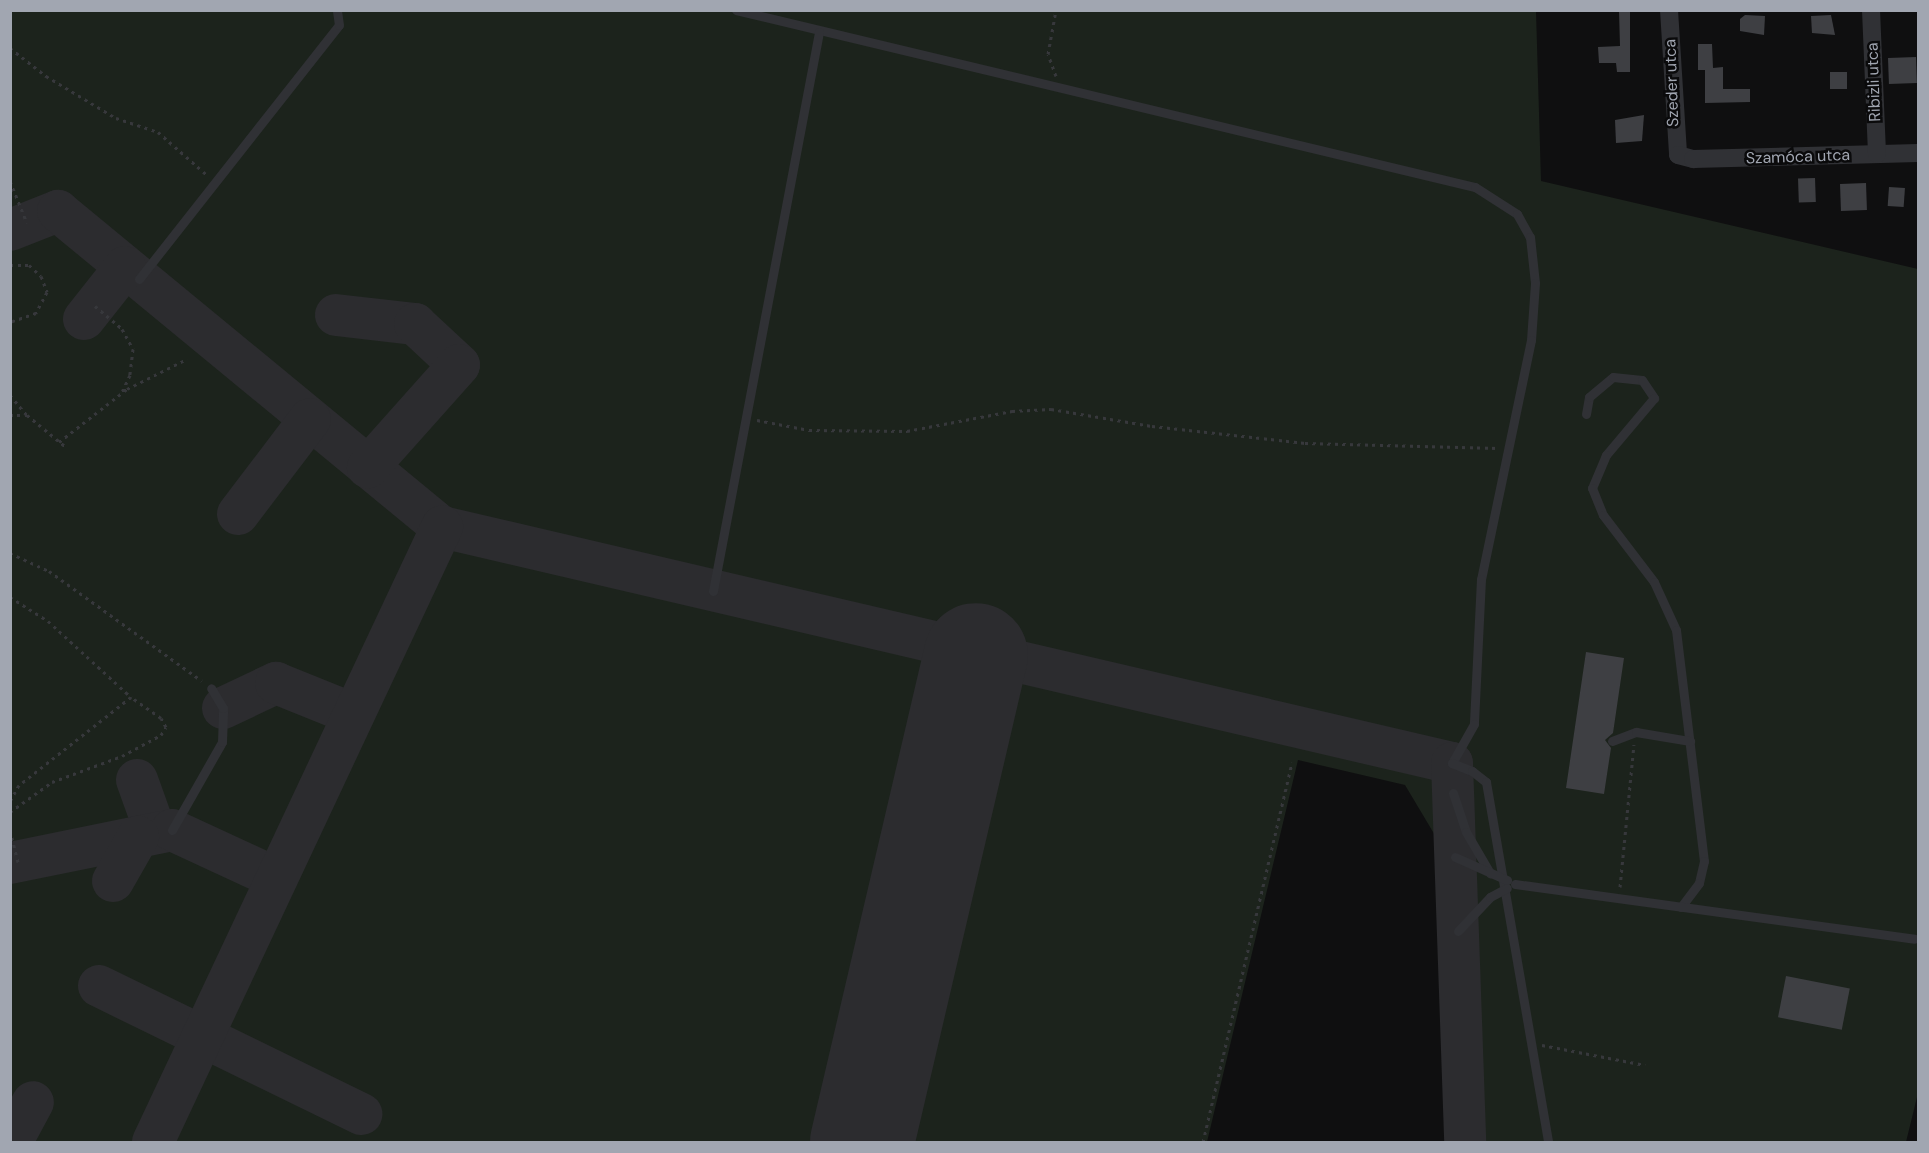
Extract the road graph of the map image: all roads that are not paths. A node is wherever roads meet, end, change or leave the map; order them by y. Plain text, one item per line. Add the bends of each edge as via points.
1 (338, 10) edge
2 (736, 10) edge
3 (1669, 10) edge
4 (1871, 10) edge
5 (819, 32) junction
6 (1918, 153) edge
7 (1877, 154) junction
8 (1678, 155) joint
9 (139, 279) dead end
10 (1586, 414) dead end
11 (713, 591) dead end
12 (211, 688) road end
13 (1612, 741) dead end
14 (1690, 741) junction
15 (1453, 793) dead end
16 (172, 830) dead end
17 (1455, 857) dead end
18 (1491, 875) junction
19 (1503, 878) junction
20 (1515, 884) junction
21 (1505, 889) junction
22 (1681, 907) junction
23 (1458, 931) dead end
24 (1914, 939) dead end
25 (1548, 1143) edge

1 - 9 lane via 339,25
2 - 5 lane
3 - 8 street, Szeder utca
4 - 7 street, Ribizli utca
5 - 11 lane
5 - 19 lane via 1475,187 1517,214 1530,237 1536,283 1531,340 1482,579 1474,724 1452,763 1486,782
6 - 7 street, Szamóca utca
7 - 8 street, Szamóca utca via 1693,159
10 - 14 lane via 1589,397 1612,377 1642,380 1654,398 1606,455 1592,488 1603,514 1654,582 1670,611
12 - 16 lane via 224,708 222,742
13 - 14 lane via 1636,732
14 - 22 lane via 1704,861 1699,883
15 - 18 lane via 1466,832
17 - 18 lane
18 - 19 lane
19 - 20 lane
19 - 21 lane
20 - 21 lane
20 - 22 lane
21 - 23 lane via 1490,897
21 - 25 lane
22 - 24 lane

